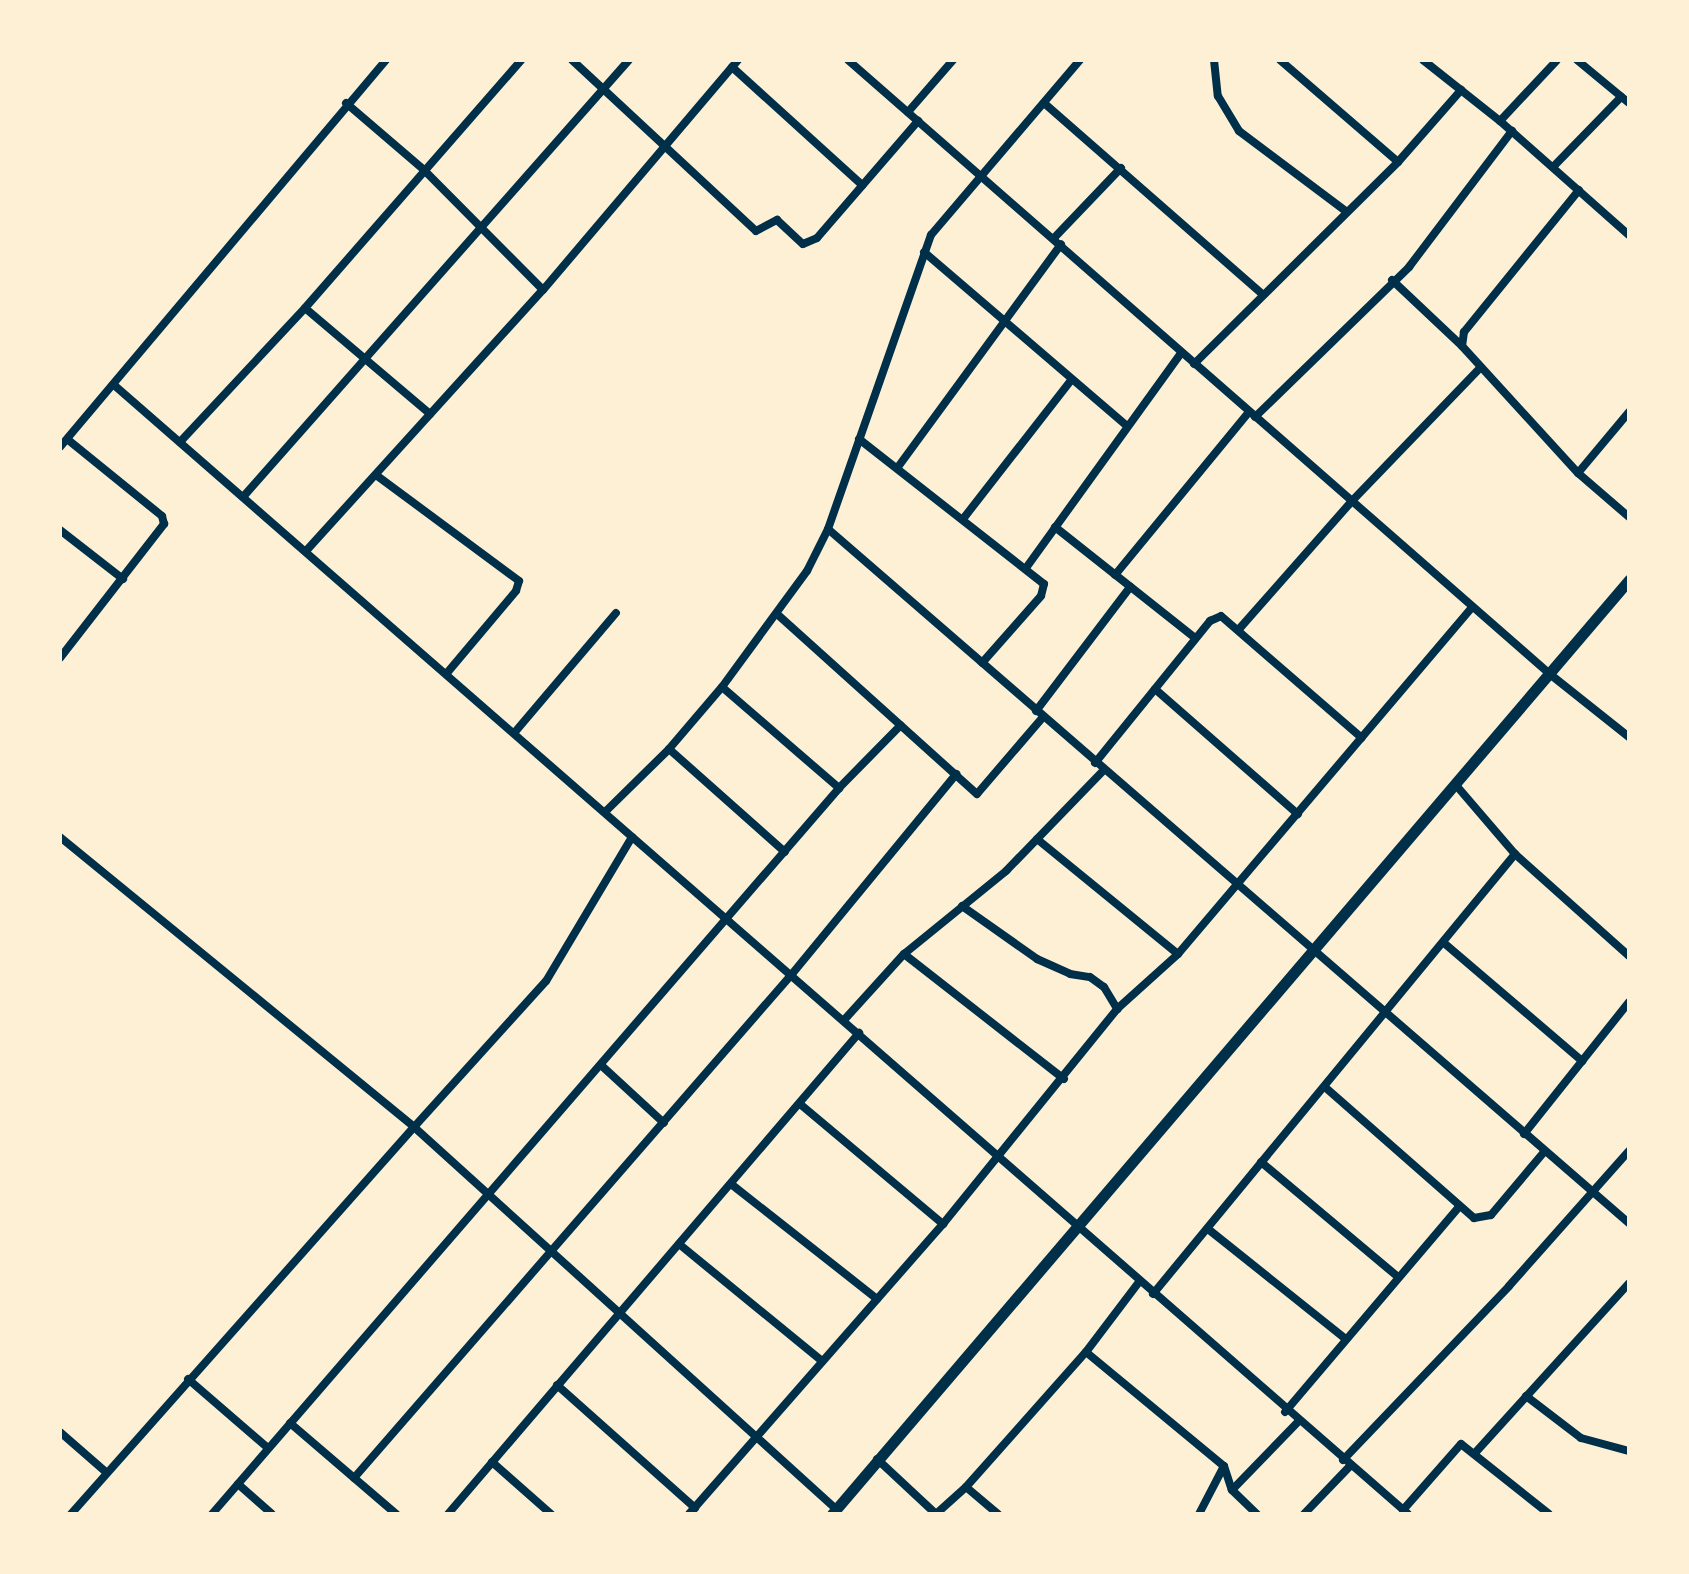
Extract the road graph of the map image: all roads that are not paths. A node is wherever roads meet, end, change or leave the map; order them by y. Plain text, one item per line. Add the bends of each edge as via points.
1 (386, 60) edge
2 (521, 60) edge
3 (572, 60) edge
4 (629, 60) edge
5 (848, 60) edge
6 (953, 60) edge
7 (1080, 60) edge
8 (1214, 60) edge
9 (1280, 60) edge
10 (1423, 60) edge
11 (1444, 60) edge
12 (1557, 60) edge
13 (1577, 60) edge
14 (735, 64) edge
15 (1436, 71) junction
16 (603, 89) junction
17 (1461, 90) junction
18 (1625, 100) edge
19 (346, 102) junction
20 (1044, 103) junction
21 (908, 112) junction
22 (1500, 120) junction
23 (918, 121) junction
24 (1512, 131) junction
25 (664, 146) junction
26 (1398, 162) junction
27 (1553, 167) junction
28 (1121, 168) junction
29 (423, 169) junction
30 (982, 178) junction
31 (862, 185) junction
32 (1579, 190) junction
33 (1347, 212) junction
34 (478, 229) junction
35 (1629, 235) edge
36 (1057, 241) junction
37 (924, 252) junction
38 (1392, 280) junction
39 (542, 290) junction
40 (1262, 294) junction
41 (305, 308) junction
42 (1006, 319) junction
43 (1462, 346) junction
44 (1181, 353) junction
45 (366, 360) junction
46 (1194, 364) junction
47 (1480, 368) junction
48 (1072, 379) junction
49 (114, 385) junction
50 (1629, 412) edge
51 (430, 414) junction
52 (1252, 415) junction
53 (1126, 426) junction
54 (67, 439) junction
55 (859, 439) junction
56 (180, 442) junction
57 (60, 447) edge
58 (898, 467) junction
59 (1578, 473) junction
60 (376, 475) junction
61 (243, 497) junction
62 (1351, 502) junction
63 (1629, 517) edge
64 (963, 520) junction
65 (1055, 527) junction
66 (828, 529) junction
67 (60, 530) edge
68 (306, 551) junction
69 (1026, 568) junction
70 (1115, 575) junction
71 (123, 579) junction
72 (1629, 580) edge
73 (1130, 586) junction
74 (1472, 607) junction
75 (616, 614) dead end
76 (776, 614) junction
77 (1240, 628) junction
78 (60, 634) edge
79 (1195, 638) junction
80 (72, 643) junction
81 (60, 658) edge
82 (982, 663) junction
83 (447, 673) junction
84 (1550, 676) junction
85 (722, 687) junction
86 (1154, 689) junction
87 (1039, 714) junction
88 (901, 724) junction
89 (1627, 731) edge
90 (514, 732) junction
91 (1362, 738) junction
92 (669, 749) junction
93 (1095, 762) junction
94 (1104, 770) junction
95 (956, 774) junction
96 (1455, 784) junction
97 (839, 788) junction
98 (606, 811) junction
99 (1298, 814) junction
100 (60, 837) edge
101 (632, 837) junction
102 (1037, 839) junction
103 (785, 852) junction
104 (1515, 854) junction
105 (1237, 886) junction
106 (962, 906) junction
107 (727, 917) junction
108 (1444, 944) junction
109 (1310, 950) junction
110 (904, 954) junction
111 (1178, 954) junction
112 (1628, 955) edge
113 (792, 974) junction
114 (1629, 1002) edge
115 (1117, 1008) junction
116 (1387, 1014) junction
117 (844, 1019) junction
118 (859, 1033) junction
119 (1582, 1060) junction
120 (602, 1066) junction
121 (1064, 1079) junction
122 (1326, 1088) junction
123 (800, 1104) junction
124 (664, 1123) junction
125 (414, 1127) junction
126 (1524, 1134) junction
127 (1629, 1151) edge
128 (1544, 1152) junction
129 (999, 1155) junction
130 (1261, 1162) junction
131 (731, 1184) junction
132 (1592, 1193) junction
133 (489, 1196) junction
134 (1460, 1206) junction
135 (1629, 1223) edge
136 (943, 1224) junction
137 (1080, 1224) junction
138 (1208, 1228) junction
139 (679, 1244) junction
140 (551, 1252) junction
141 (1398, 1276) junction
142 (1139, 1282) junction
143 (1629, 1283) edge
144 (1152, 1294) junction
145 (877, 1299) junction
146 (618, 1314) junction
147 (1346, 1339) junction
148 (1086, 1352) junction
149 (822, 1362) junction
150 (188, 1379) junction
151 (558, 1385) junction
152 (1526, 1396) junction
153 (1285, 1412) junction
154 (1298, 1422) junction
155 (290, 1424) junction
156 (60, 1432) edge
157 (755, 1439) junction
158 (268, 1448) junction
159 (1629, 1451) edge
160 (1475, 1453) junction
161 (877, 1459) junction
162 (492, 1462) junction
163 (1346, 1463) junction
164 (1224, 1466) junction
165 (107, 1473) junction
166 (354, 1478) junction
167 (238, 1484) junction
168 (966, 1487) junction
169 (1232, 1490) junction
170 (692, 1511) edge
171 (834, 1512) edge
172 (1405, 1512) edge
173 (71, 1514) edge
174 (212, 1514) edge
175 (272, 1514) edge
176 (396, 1514) edge
177 (448, 1514) edge
178 (551, 1514) edge
179 (998, 1514) edge
180 (1199, 1514) edge
181 (1258, 1514) edge
182 (1304, 1514) edge
183 (1549, 1514) edge

1 - 19 street
2 - 29 street
3 - 16 street
4 - 16 street
5 - 21 street
6 - 21 street
7 - 20 street
8 - 33 street via 1218,96 1240,131
9 - 26 street
10 - 15 street
11 - 15 street
12 - 22 street
13 - 18 street
14 - 25 street
14 - 31 street
15 - 17 street
16 - 25 street
16 - 34 street
17 - 22 street
17 - 26 street
18 - 27 street
19 - 29 street
19 - 49 street
20 - 28 street
20 - 30 street
21 - 23 street
22 - 24 street
23 - 30 street
23 - 31 street
24 - 27 street
24 - 38 street via 1410,267
25 - 31 street via 756,231 777,220 803,244 817,238
25 - 39 street
26 - 33 street
27 - 32 street
28 - 36 street
28 - 40 street
29 - 34 street
29 - 41 street
30 - 36 street
30 - 37 street via 940,220
32 - 35 street
32 - 43 street via 1464,332
33 - 40 street
34 - 39 street
34 - 45 street
36 - 42 street
36 - 44 street
37 - 42 street
37 - 55 street
38 - 43 street
38 - 52 street
39 - 51 street
40 - 46 street
41 - 45 street
41 - 56 street
42 - 48 street
42 - 58 street
43 - 47 street
44 - 46 street
44 - 53 street
45 - 51 street
45 - 61 street
46 - 52 street
47 - 59 street
47 - 62 street
48 - 53 street
48 - 64 street
49 - 54 street
49 - 56 street
50 - 59 street
51 - 60 street
52 - 62 street
52 - 70 street
53 - 65 street
54 - 57 street
54 - 71 street via 162,516 160,534
55 - 58 street
55 - 66 street
56 - 61 street
58 - 64 street
59 - 63 street
60 - 68 street
60 - 83 street via 519,581
61 - 68 street
62 - 74 street
62 - 77 street
64 - 69 street
65 - 69 street
65 - 70 street
66 - 76 street
66 - 82 street
67 - 71 street
68 - 83 street
69 - 82 street via 1044,584 1041,596
70 - 73 street
71 - 80 street
72 - 84 main road
73 - 79 street
73 - 87 street
74 - 84 street
74 - 91 street
75 - 90 street
76 - 85 street
76 - 88 street
77 - 79 street via 1222,616
77 - 91 street
78 - 80 street
79 - 86 street
80 - 81 street
82 - 87 street
83 - 90 street
84 - 89 street
84 - 96 main road
85 - 92 street
85 - 97 street
86 - 93 street
86 - 99 street
87 - 93 street
87 - 95 street via 982,792
88 - 95 street
88 - 97 street
90 - 98 street
91 - 99 street
92 - 98 street
92 - 103 street
93 - 94 street
94 - 102 street
94 - 105 street
95 - 113 street
96 - 104 street
96 - 109 main road
97 - 103 street
98 - 101 street
99 - 105 street
100 - 125 street
101 - 107 street
101 - 125 street via 546,981
102 - 106 street
102 - 111 street
103 - 107 street
104 - 108 street
104 - 112 street
105 - 109 street
105 - 111 street
106 - 110 street
106 - 115 street via 1037,959 1104,986
107 - 113 street
107 - 120 street
108 - 116 street
108 - 119 street
109 - 116 street
109 - 137 main road
110 - 117 street
110 - 121 street
111 - 115 street
113 - 117 street
113 - 124 street
114 - 119 street
115 - 121 street
116 - 122 street
116 - 126 street
117 - 118 street
118 - 123 street
118 - 129 street
119 - 126 street
120 - 124 street
120 - 133 street
121 - 129 street
122 - 130 street
122 - 134 street
123 - 131 street
123 - 136 street
124 - 140 street
125 - 133 street
125 - 150 street
126 - 128 street
127 - 132 street
128 - 132 street
128 - 134 street via 1491,1216 1474,1218
129 - 136 street
129 - 137 street
130 - 138 street
130 - 141 street
131 - 139 street
131 - 145 street
132 - 135 street
132 - 163 street
133 - 140 street
133 - 155 street
134 - 141 street
136 - 145 street
137 - 142 street
137 - 161 main road
138 - 144 street
138 - 147 street
139 - 146 street
139 - 149 street
140 - 146 street
140 - 166 street
141 - 147 street
142 - 144 street
142 - 148 street
143 - 152 street
144 - 153 street
145 - 149 street
146 - 151 street
146 - 157 street
147 - 153 street
148 - 164 street
148 - 168 street
149 - 157 street
150 - 158 street
150 - 165 street
151 - 162 street
151 - 170 street
152 - 159 street via 1581,1438
152 - 160 street
153 - 154 street
154 - 163 street
154 - 169 street
155 - 158 street
155 - 166 street
156 - 165 street
157 - 170 street
157 - 171 street
158 - 167 street
160 - 172 street via 1456,1445
160 - 183 street
161 - 168 street via 936,1514
161 - 171 main road
162 - 177 street
162 - 178 street
163 - 172 street
163 - 182 street
164 - 169 street
164 - 180 street
165 - 173 street
166 - 176 street
167 - 174 street
167 - 175 street
168 - 179 street
169 - 181 street

